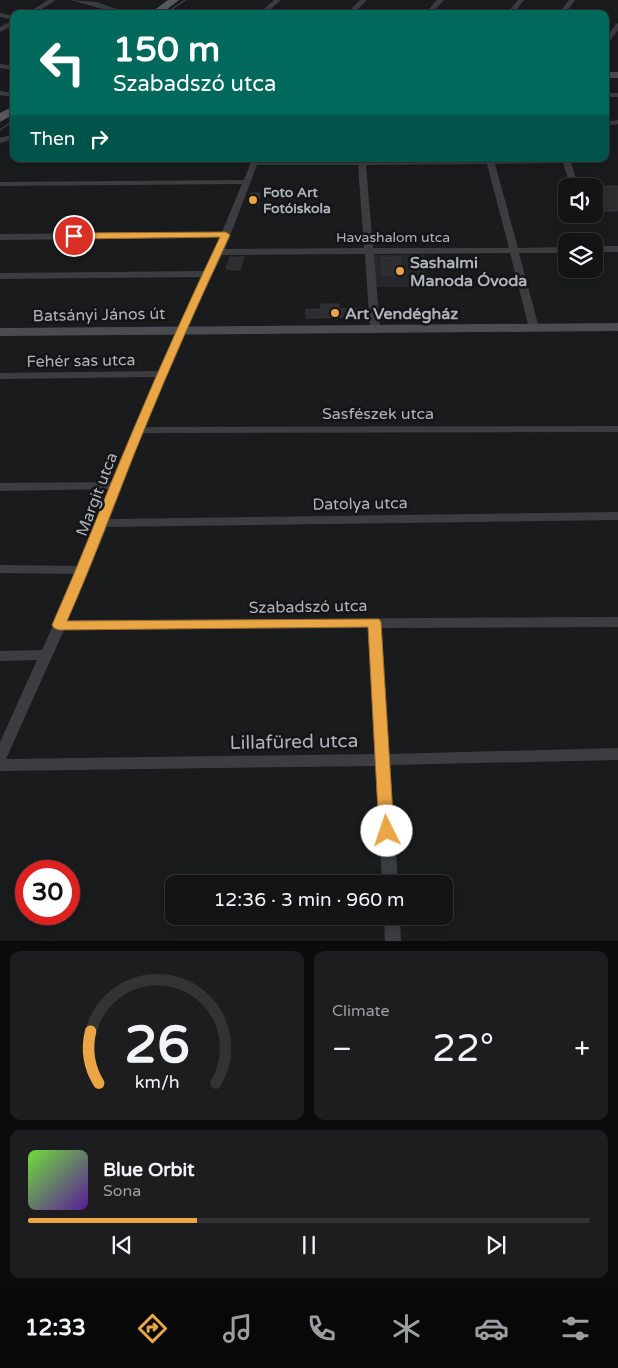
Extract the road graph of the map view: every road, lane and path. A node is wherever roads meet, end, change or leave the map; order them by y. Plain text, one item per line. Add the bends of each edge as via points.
1 (53, 0) edge
2 (73, 0) edge
3 (174, 0) edge
4 (278, 0) edge
5 (364, 0) edge
6 (441, 0) edge
7 (521, 0) edge
8 (572, 0) edge
9 (36, 10) edge
10 (110, 10) edge
11 (160, 10) edge
12 (266, 10) edge
13 (353, 10) edge
14 (431, 10) edge
15 (512, 10) edge
16 (564, 10) edge
17 (618, 25) edge
18 (609, 38) edge
19 (255, 162) edge
20 (362, 162) edge
21 (491, 162) edge
22 (567, 162) edge
23 (572, 178) edge
24 (246, 182) junction
25 (0, 184) edge
26 (226, 235) junction
27 (0, 236) edge
28 (603, 249) edge
29 (618, 249) edge
30 (513, 250) junction
31 (558, 250) edge
32 (368, 251) junction
33 (219, 252) junction
34 (209, 274) junction
35 (0, 276) edge
36 (618, 327) edge
37 (534, 328) junction
38 (375, 329) junction
39 (181, 330) junction
40 (0, 332) edge
41 (162, 374) junction
42 (0, 376) edge
43 (618, 428) edge
44 (138, 430) junction
45 (116, 485) junction
46 (0, 487) edge
47 (618, 516) edge
48 (102, 523) junction
49 (0, 570) edge
50 (84, 570) junction
51 (374, 622) junction
52 (618, 622) edge
53 (59, 625) junction
54 (45, 655) junction
55 (0, 656) edge
56 (618, 754) edge
57 (0, 758) edge
58 (382, 760) junction
59 (0, 765) edge
60 (389, 875) edge
61 (392, 925) edge
62 (393, 940) edge

1 - 9 street
2 - 10 street
3 - 11 main road
4 - 12 street
5 - 13 street
6 - 14 street
7 - 15 street
8 - 16 street
17 - 18 street
19 - 24 street, Margit utca
20 - 32 street
21 - 30 street
22 - 23 street
24 - 25 street
24 - 26 street, Margit utca
26 - 27 street
26 - 33 street, Margit utca
28 - 29 street
30 - 31 street, Havashalom utca
30 - 32 street, Havashalom utca
30 - 37 street
32 - 33 street, Havashalom utca
32 - 38 street
33 - 34 street, Margit utca
34 - 35 street
34 - 39 street, Margit utca
36 - 37 street, Batsányi János út
37 - 38 street, Batsányi János út
38 - 39 street, Batsányi János út
39 - 40 street, Batsányi János út
39 - 41 street, Margit utca
41 - 42 street, Fehér sas utca
41 - 44 street, Margit utca
43 - 44 street, Sasfészek utca
44 - 45 street, Margit utca
45 - 46 street
45 - 48 street, Margit utca
47 - 48 street, Datolya utca
48 - 50 street, Margit utca
49 - 50 street
50 - 53 street, Margit utca
51 - 52 street, Szabadszó utca
51 - 53 street, Szabadszó utca
51 - 58 street
53 - 54 street, Margit utca
54 - 55 street
54 - 57 street, Margit utca
56 - 58 street, Lillafüred utca
58 - 59 street, Lillafüred utca
58 - 60 street
61 - 62 street

